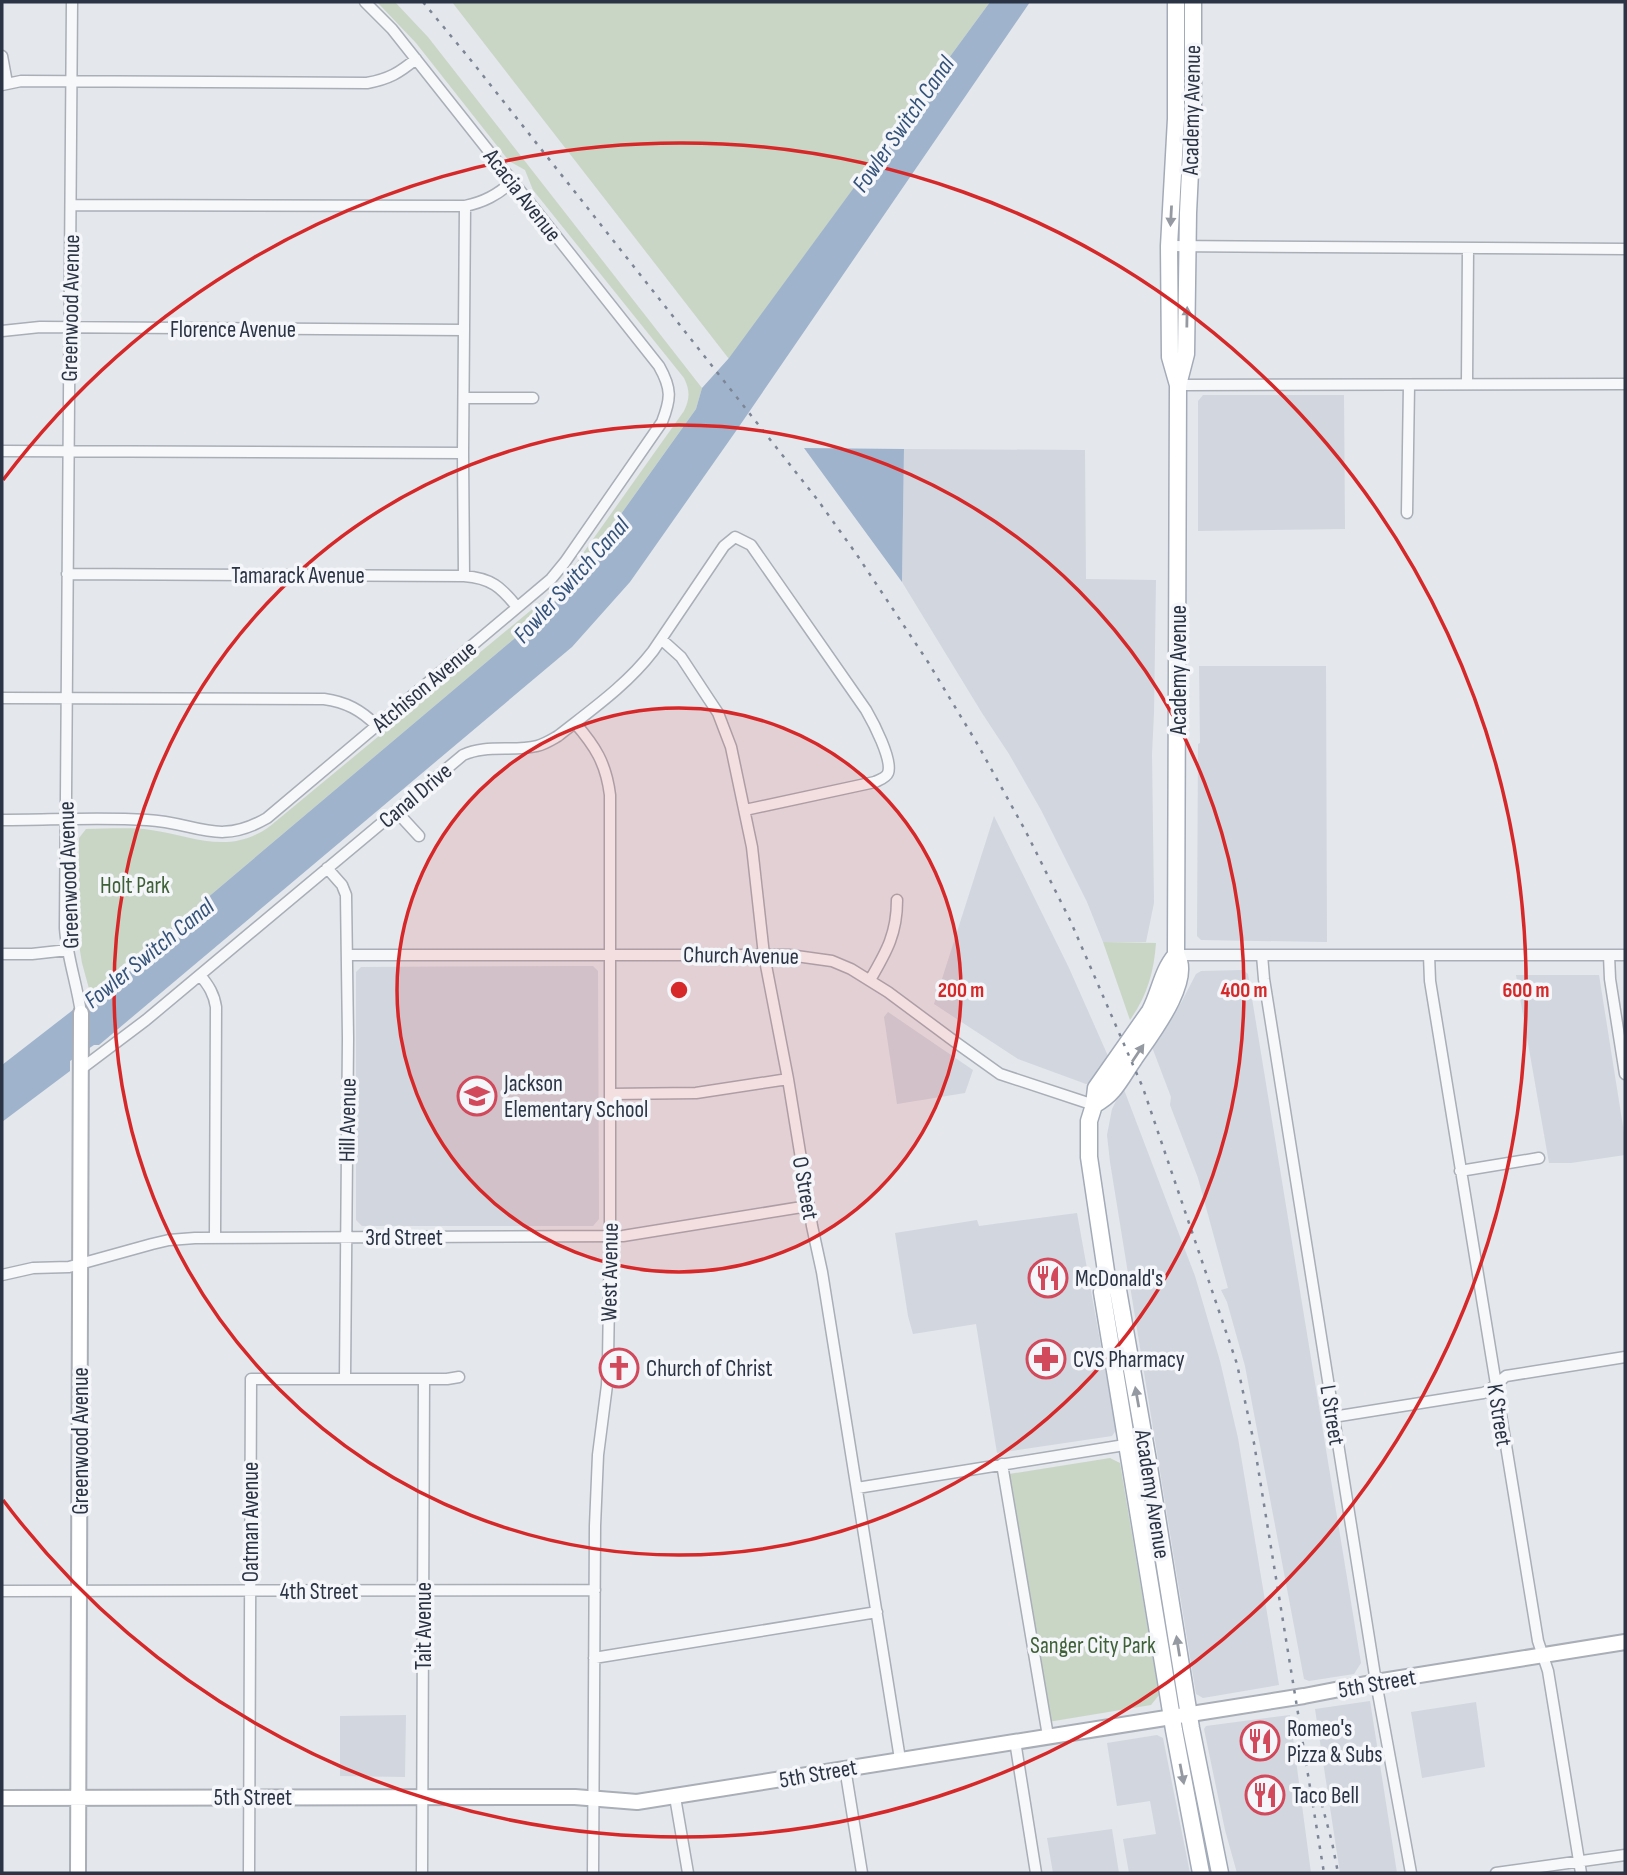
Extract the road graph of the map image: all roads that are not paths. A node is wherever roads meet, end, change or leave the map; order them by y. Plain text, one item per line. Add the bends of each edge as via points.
1 (72, 2) edge
2 (365, 2) edge
3 (1193, 2) edge
4 (1176, 9) edge
5 (2, 56) edge
6 (416, 59) junction
7 (72, 82) junction
8 (4, 84) edge
9 (1193, 99) junction
10 (512, 182) junction
11 (71, 205) junction
12 (465, 206) junction
13 (1169, 246) junction
14 (1188, 246) junction
15 (1468, 248) junction
16 (1625, 249) edge
17 (70, 328) junction
18 (464, 330) junction
19 (2, 331) edge
20 (1467, 383) junction
21 (1178, 384) junction
22 (1625, 384) edge
23 (1409, 386) junction
24 (670, 394) joint
25 (464, 398) junction
26 (533, 398) dead end
27 (68, 451) junction
28 (2, 452) edge
29 (463, 453) junction
30 (1407, 513) dead end
31 (67, 574) junction
32 (464, 576) junction
33 (517, 607) junction
34 (661, 639) junction
35 (2, 698) edge
36 (66, 698) junction
37 (575, 723) junction
38 (377, 726) junction
39 (745, 810) junction
40 (396, 811) junction
41 (2, 820) edge
42 (65, 820) junction
43 (419, 836) dead end
44 (327, 868) junction
45 (897, 900) dead end
46 (68, 950) junction
47 (2, 954) edge
48 (610, 954) junction
49 (347, 955) junction
50 (764, 955) junction
51 (1176, 955) junction
52 (1262, 955) junction
53 (1429, 955) junction
54 (1609, 955) junction
55 (1625, 955) edge
56 (200, 975) junction
57 (870, 980) junction
58 (81, 1013) joint
59 (81, 1069) junction
60 (1625, 1074) edge
61 (788, 1079) junction
62 (610, 1094) junction
63 (1094, 1105) junction
64 (1539, 1158) dead end
65 (1460, 1171) junction
66 (808, 1206) junction
67 (610, 1236) junction
68 (215, 1237) junction
69 (346, 1237) junction
70 (81, 1264) junction
71 (2, 1275) edge
72 (1107, 1278) junction
73 (1625, 1357) edge
74 (459, 1377) dead end
75 (345, 1378) junction
76 (424, 1379) junction
77 (1496, 1385) junction
78 (1333, 1417) junction
79 (1145, 1442) junction
80 (1128, 1444) junction
81 (1002, 1464) junction
82 (857, 1488) junction
83 (1147, 1567) junction
84 (595, 1590) junction
85 (2, 1591) edge
86 (79, 1591) junction
87 (250, 1591) junction
88 (423, 1591) junction
89 (877, 1612) junction
90 (1173, 1617) junction
91 (1625, 1642) edge
92 (1543, 1656) junction
93 (594, 1658) junction
94 (1376, 1682) junction
95 (1189, 1713) junction
96 (1171, 1716) junction
97 (1048, 1736) junction
98 (1015, 1741) junction
99 (900, 1759) junction
100 (845, 1768) junction
101 (79, 1797) junction
102 (249, 1797) junction
103 (422, 1797) junction
104 (675, 1797) junction
105 (2, 1798) edge
106 (593, 1799) junction
107 (1625, 1855) edge
108 (1579, 1860) junction
109 (78, 1873) edge
110 (249, 1873) edge
111 (422, 1873) edge
112 (593, 1873) edge
113 (688, 1873) edge
114 (862, 1873) edge
115 (1036, 1873) edge
116 (1201, 1873) edge
117 (1220, 1873) edge
118 (1411, 1873) edge
119 (1496, 1873) edge
120 (1581, 1873) edge

1 - 7 street, Greenwood Avenue
2 - 6 street, Acacia Avenue
3 - 9 main road, Academy Avenue
4 - 9 main road via 1184,22 1186,79
4 -> 13 main road, Academy Avenue
5 - 8 street
6 - 7 street via 398,74 367,83
6 - 10 street, Acacia Avenue
7 - 8 street
7 - 11 street, Greenwood Avenue
9 - 14 main road, Academy Avenue
10 - 12 street via 497,195
10 - 24 street, Acacia Avenue via 659,366
11 - 12 street
11 - 17 street, Greenwood Avenue
12 - 18 street
13 - 14 street
13 - 21 main road, Academy Avenue via 1170,357
14 - 15 street
21 -> 14 main road, Academy Avenue via 1186,354
15 - 16 street
15 - 20 street
17 - 18 street, Florence Avenue
17 - 19 street, Florence Avenue
17 - 27 street, Greenwood Avenue
18 - 25 street
20 - 22 street
20 - 23 street
21 - 23 street
21 - 51 main road, Academy Avenue
23 - 30 street
24 - 33 street, Atchison Avenue via 662,422 565,562 535,595
25 - 26 street
25 - 29 street
27 - 28 street
27 - 29 street
27 - 31 street, Greenwood Avenue
29 - 32 street
31 - 32 street, Tamarack Avenue
31 - 36 street, Greenwood Avenue
32 - 33 street, Tamarack Avenue via 493,583
33 - 38 street, Atchison Avenue
34 - 37 street, Canal Drive via 632,676
34 - 39 street, O Street via 681,657 718,713
34 - 39 street, Canal Drive via 724,547 735,537 743,540 751,545 879,734 888,766 884,778
35 - 36 street
36 - 38 street via 324,699 354,707
36 - 42 street, Greenwood Avenue
37 - 40 street, Canal Drive via 536,746 474,750 463,755
37 - 48 street, West Avenue via 593,744 608,776
38 - 42 street, Atchison Avenue via 255,825 215,832 147,820
39 - 50 street, O Street
40 - 43 street
40 - 44 street, Canal Drive
41 - 42 street
42 - 46 street, Greenwood Avenue
44 - 49 street, Hill Avenue via 345,890
44 - 56 street, Canal Drive
45 - 57 street via 888,950
46 - 47 street
46 - 58 street, Greenwood Avenue
48 - 49 street, Church Avenue
48 - 50 street, Church Avenue
48 - 62 street, West Avenue
49 - 69 street, Hill Avenue
50 - 57 street, Church Avenue via 832,961
50 - 61 street, O Street
51 - 52 street
51 - 63 main road, Academy Avenue via 1180,975 1163,1016 1113,1090
52 - 53 street
52 - 78 street, L Street
53 - 54 street
53 - 65 street, K Street
54 - 55 street
54 - 60 street
56 - 59 street, Canal Drive
56 - 68 street via 209,985 216,1007
57 - 63 street, Church Avenue via 1000,1074
58 - 59 street, Greenwood Avenue
59 - 70 street, Greenwood Avenue
61 - 62 street via 696,1093
61 - 66 street, O Street
62 - 67 street, West Avenue
63 - 72 main road, Academy Avenue via 1088,1146
64 - 65 street
65 - 77 street, K Street
66 - 67 street, 3rd Street
66 - 82 street, O Street
67 - 69 street, 3rd Street
67 - 84 street, West Avenue
68 - 69 street, 3rd Street
68 - 70 street, 3rd Street via 169,1240
69 - 75 street, Hill Avenue
70 - 71 street, 3rd Street
70 - 86 street, Greenwood Avenue
79 -> 72 main road, Academy Avenue via 1118,1290
72 - 80 main road, Academy Avenue via 1102,1292
73 - 77 street via 1506,1376
74 - 76 street, Oatman Avenue
75 - 76 street, Oatman Avenue
75 - 87 street, Oatman Avenue via 251,1379
76 - 88 street, Tait Avenue
77 - 78 street via 1483,1393
77 - 92 street, K Street
78 - 94 street, L Street
79 - 80 street
79 - 90 main road, Academy Avenue
80 - 81 street
80 - 83 main road, Academy Avenue
81 - 82 street
81 - 97 street
82 - 89 street, O Street
83 - 90 main road via 1159,1583 1164,1611
83 - 96 main road, Academy Avenue
84 - 88 street, 4th Street
84 - 93 street, West Avenue
85 - 86 street, 4th Street
86 - 87 street, 4th Street
86 - 101 street, Greenwood Avenue
87 - 88 street, 4th Street
87 - 102 street, Oatman Avenue
88 - 103 street, Tait Avenue
89 - 93 street
89 - 99 street, O Street
95 -> 90 main road, Academy Avenue
91 - 92 street, 5th Street
92 - 94 street, 5th Street
92 - 108 street, K Street
93 - 106 street, West Avenue
94 - 95 street, 5th Street
94 - 118 street, L Street
95 - 96 street, 5th Street
95 - 117 main road, Academy Avenue
96 - 97 street, 5th Street
96 -> 116 main road, Academy Avenue
97 - 98 street, 5th Street
98 - 99 street, 5th Street
98 - 115 street
99 - 100 street, 5th Street
100 - 104 street, 5th Street
100 - 114 street
101 - 102 street, 5th Street
101 - 105 street, 5th Street
101 - 109 street, Greenwood Avenue
102 - 103 street, 5th Street
102 - 110 street, Oatman Avenue
103 - 106 street, 5th Street
103 - 111 street, Tait Avenue
104 - 106 street, 5th Street via 637,1802
104 - 113 street
106 - 112 street, West Avenue
107 - 108 street
108 - 119 street
108 - 120 street, K Street

